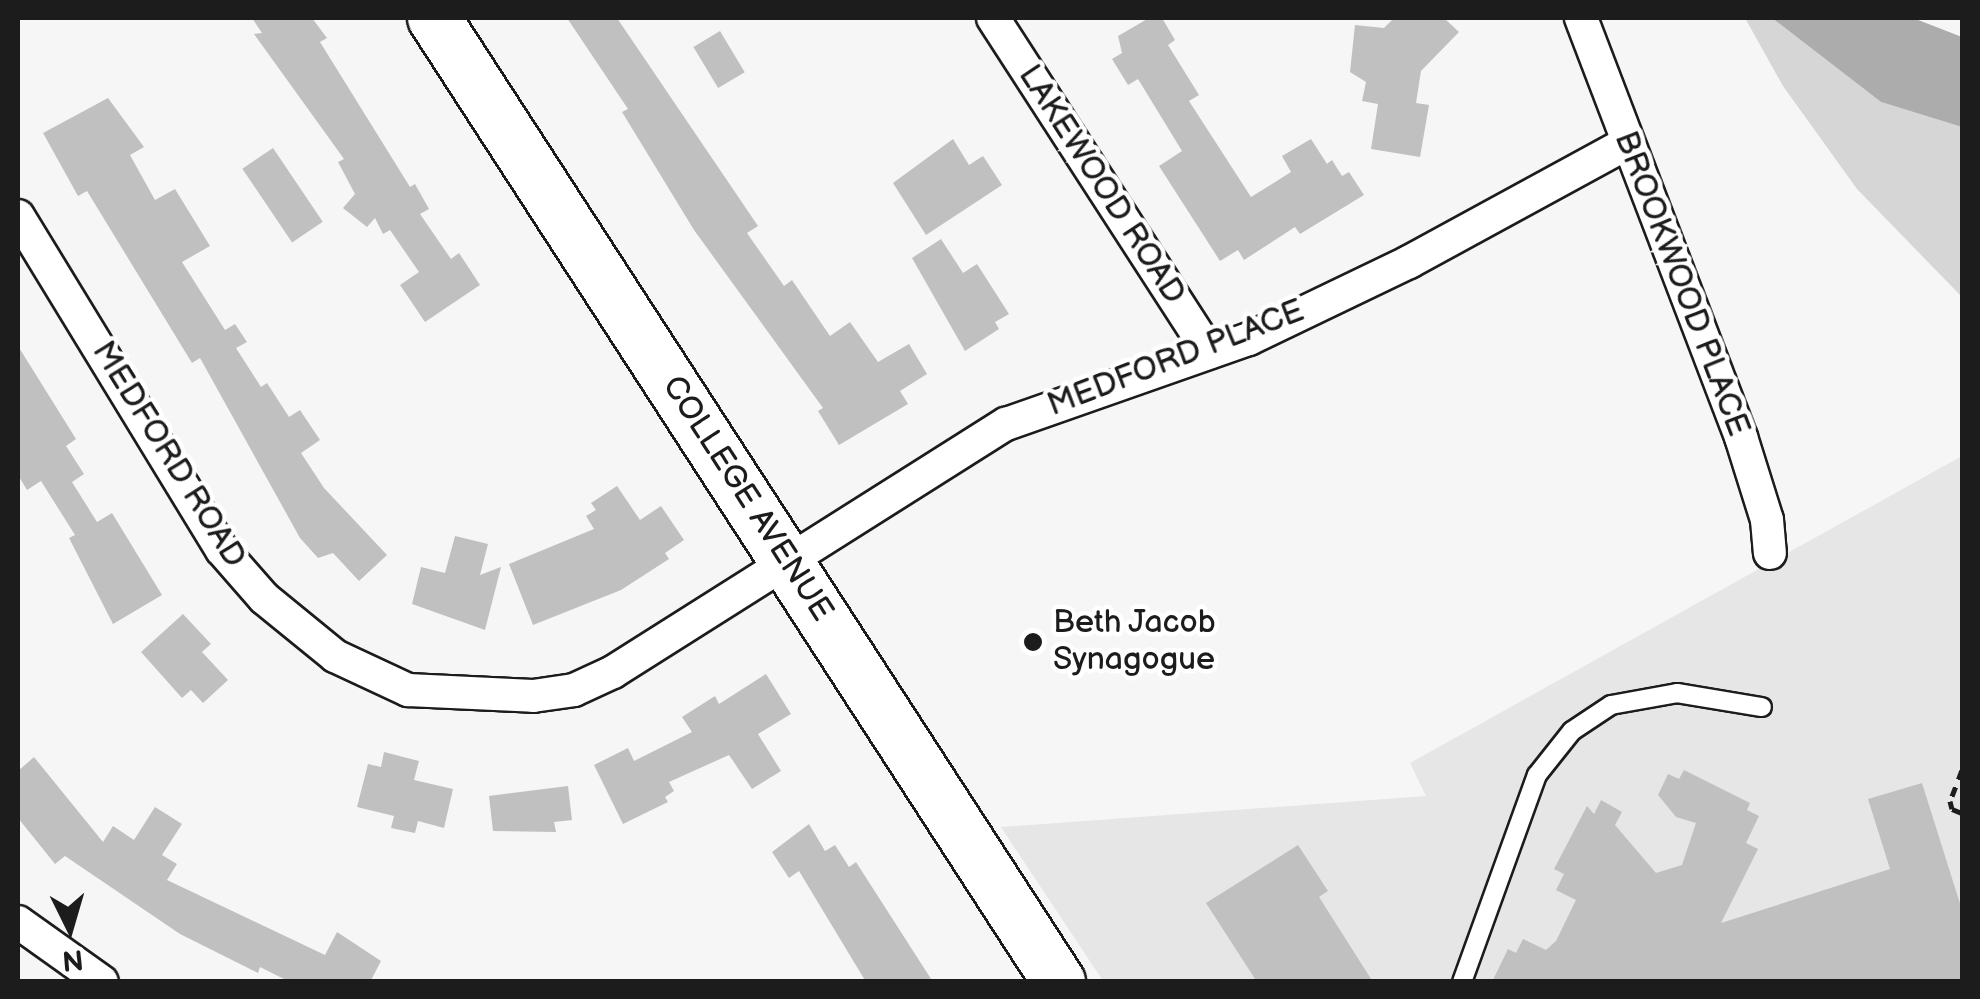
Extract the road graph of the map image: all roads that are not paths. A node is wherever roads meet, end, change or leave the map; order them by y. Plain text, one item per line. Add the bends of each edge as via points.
1 (434, 18) edge
2 (992, 18) edge
3 (1581, 18) edge
4 (1627, 143) junction
5 (18, 216) edge
6 (1208, 352) junction
7 (1770, 553) dead end
8 (787, 560) junction
9 (1762, 706) dead end
10 (18, 922) edge
11 (102, 982) edge
12 (1059, 982) edge
13 (1462, 982) edge

1 - 8 main road, COLLEGE AVENUE
2 - 6 street, LAKEWOOD ROAD
3 - 4 street, BROOKWOOD PLACE
4 - 6 street, MEDFORD PLACE via 1409,262
4 - 7 street, BROOKWOOD PLACE via 1742,437
5 - 8 street, MEDFORD ROAD via 222,550 304,636 368,674 408,690 450,696 574,690 648,651
6 - 8 street, MEDFORD PLACE via 1006,424
8 - 12 main road, COLLEGE AVENUE
9 - 13 lane via 1676,692 1632,698 1592,716 1563,740 1537,775
10 - 11 street

